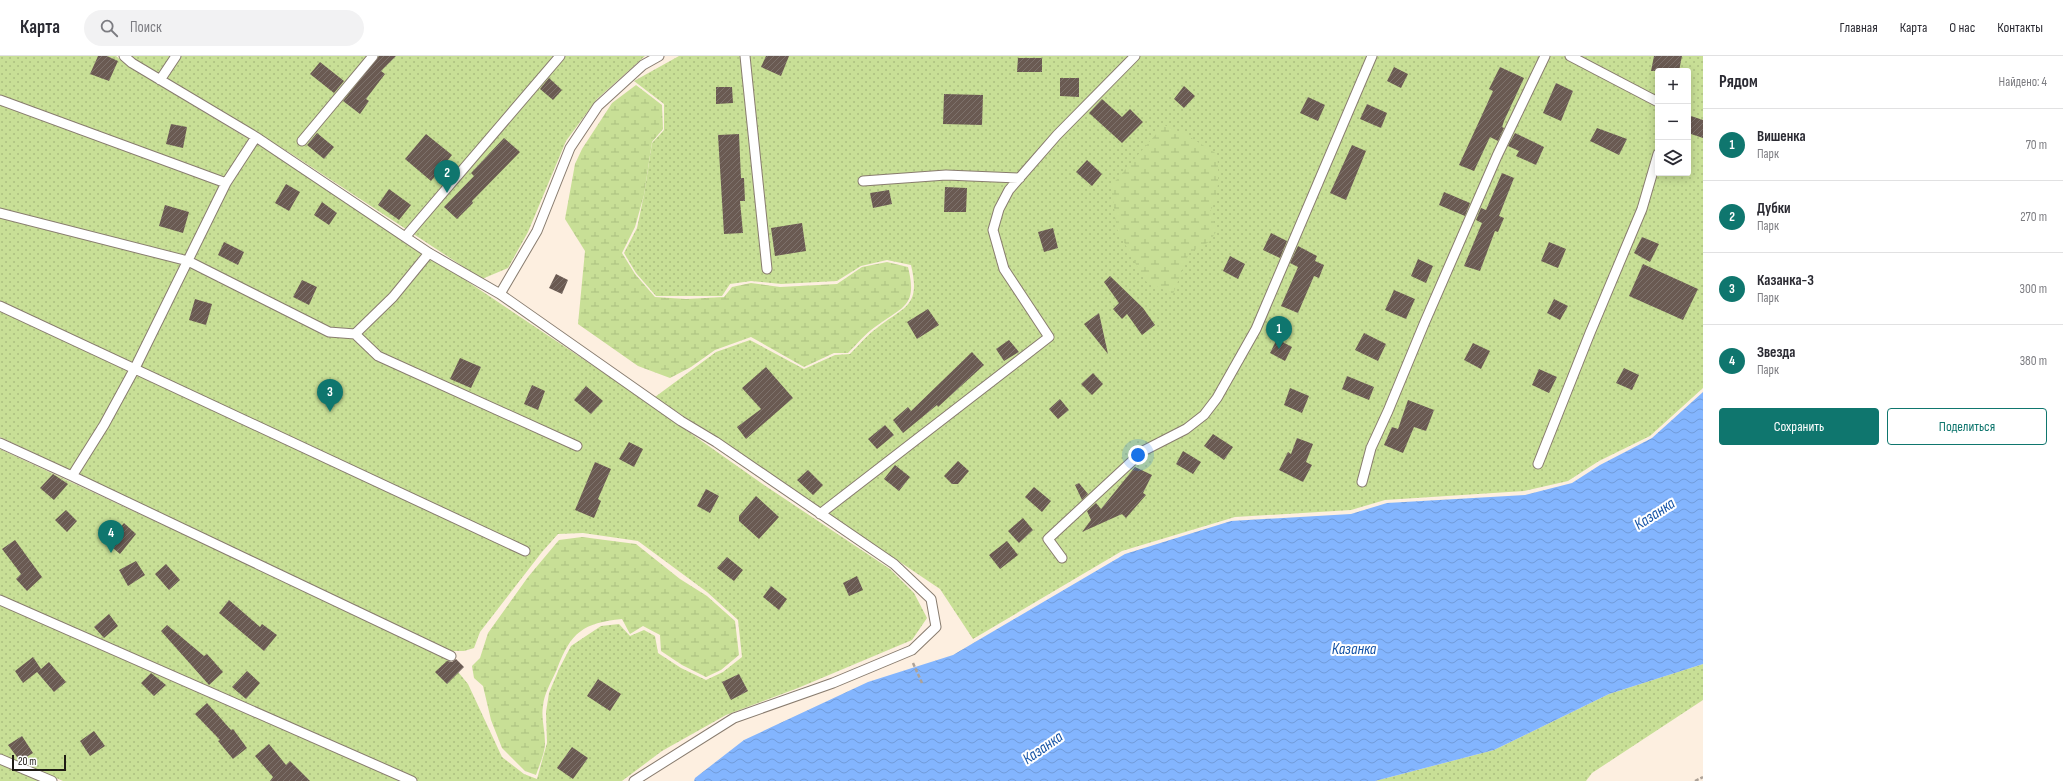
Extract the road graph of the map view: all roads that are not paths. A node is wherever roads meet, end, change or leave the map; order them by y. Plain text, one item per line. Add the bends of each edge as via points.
1 (124, 56) edge
2 (176, 56) edge
3 (373, 56) edge
4 (560, 56) edge
5 (659, 56) edge
6 (745, 56) edge
7 (1136, 56) edge
8 (1372, 56) edge
9 (1545, 56) edge
10 (1570, 56) edge
11 (160, 80) junction
12 (0, 100) edge
13 (1655, 100) edge
14 (256, 137) junction
15 (302, 141) dead end
16 (1655, 164) edge
17 (1020, 178) junction
18 (863, 181) dead end
19 (226, 183) junction
20 (0, 213) edge
21 (406, 236) junction
22 (429, 253) junction
23 (188, 261) junction
24 (766, 268) dead end
25 (500, 294) junction
26 (0, 306) edge
27 (355, 334) junction
28 (134, 370) junction
29 (0, 443) edge
30 (577, 446) dead end
31 (1538, 464) dead end
32 (72, 476) junction
33 (1362, 482) dead end
34 (820, 514) junction
35 (526, 551) dead end
36 (1062, 558) dead end
37 (0, 600) edge
38 (451, 656) dead end
39 (0, 759) edge
40 (52, 781) edge
41 (412, 781) edge
42 (634, 781) edge

1 - 11 lane
2 - 11 lane
3 - 15 lane
4 - 21 lane
5 - 25 lane via 643,65 598,106 570,148 537,231
6 - 24 lane
7 - 17 lane via 1057,135
8 - 36 lane via 1256,329 1218,398 1204,415 1186,429 1143,452 1048,539
9 - 33 lane via 1497,156 1424,324 1371,448
10 - 13 lane
11 - 14 lane
12 - 19 lane
14 - 19 lane
14 - 21 lane
16 - 31 lane via 1642,209
17 - 18 lane via 946,175
17 - 34 lane via 999,209 993,230 1004,269 1050,337
19 - 23 lane
20 - 23 lane
21 - 22 lane
22 - 25 lane
22 - 27 lane via 393,297
23 - 27 lane via 329,332
23 - 28 lane
25 - 34 lane via 681,421 716,442
26 - 28 lane
27 - 30 lane via 378,356
28 - 32 lane
28 - 35 lane
29 - 32 lane
32 - 38 lane
34 - 42 lane via 894,564 931,599 936,627 912,650 833,683 734,718
37 - 41 lane
39 - 40 lane

